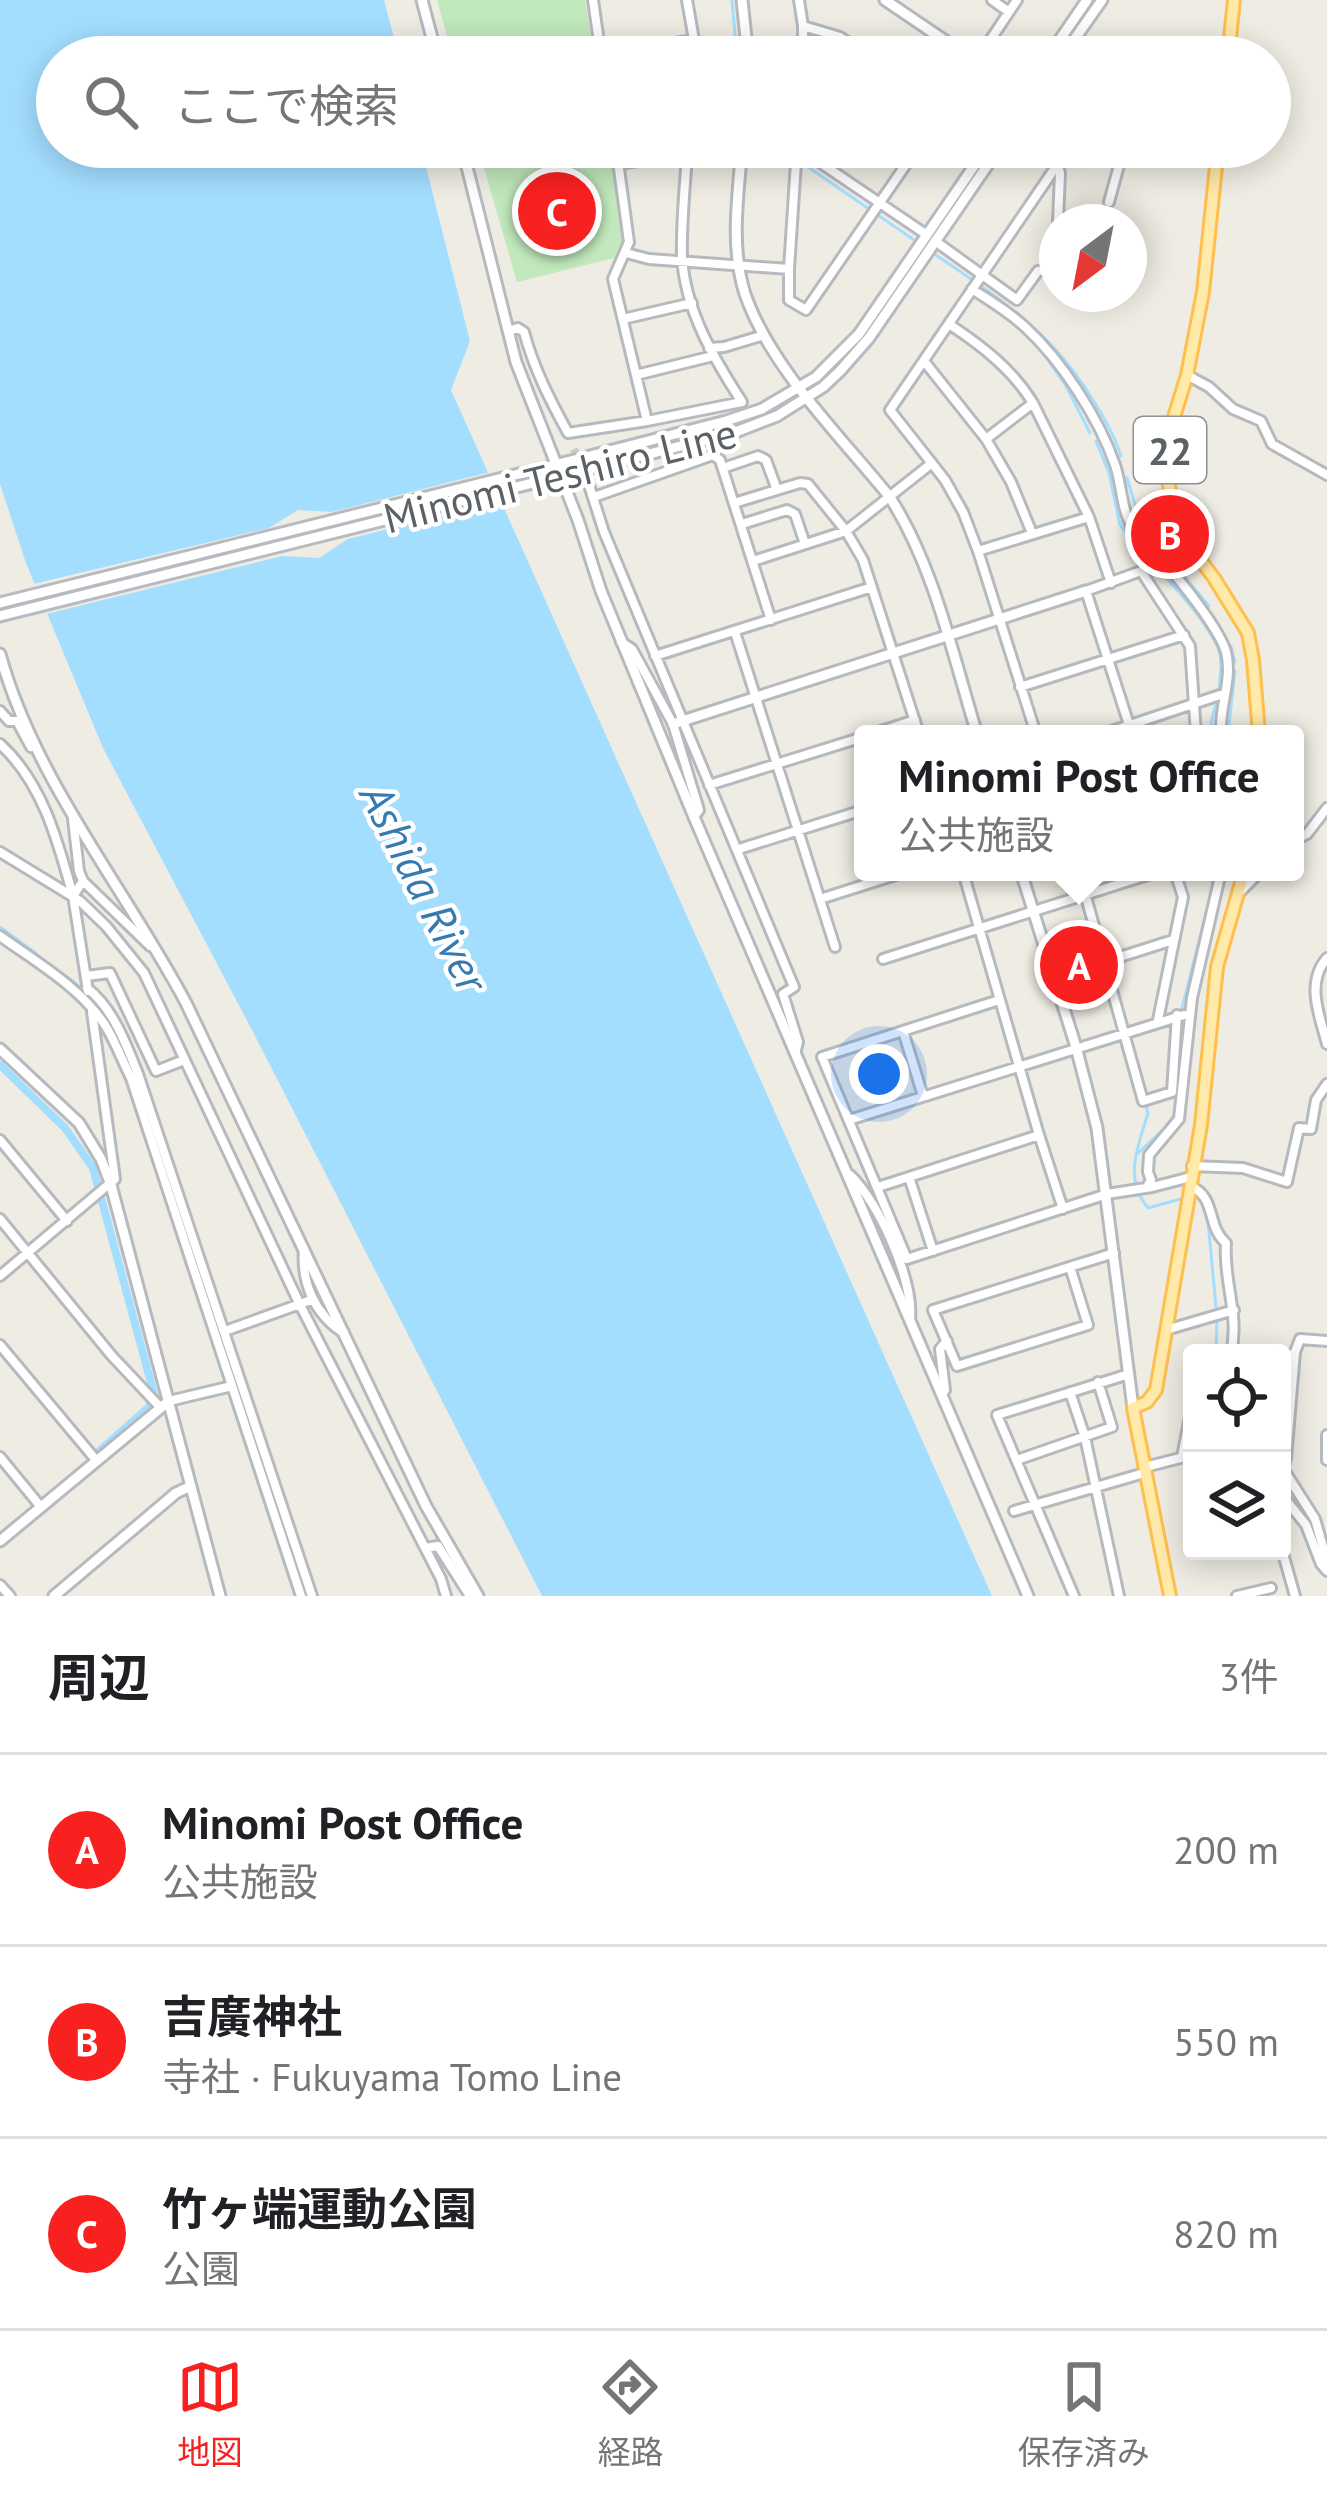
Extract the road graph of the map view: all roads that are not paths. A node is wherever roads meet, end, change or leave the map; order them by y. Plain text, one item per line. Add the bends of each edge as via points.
1 (422, 0) edge
2 (592, 0) edge
3 (687, 0) edge
4 (742, 0) edge
5 (800, 0) edge
6 (885, 0) edge
7 (992, 0) edge
8 (1017, 0) edge
9 (1088, 0) edge
10 (1102, 0) edge
11 (1234, 0) edge
12 (1009, 12) junction
13 (803, 26) junction
14 (431, 36) edge
15 (598, 36) edge
16 (693, 36) edge
17 (746, 36) edge
18 (803, 36) edge
19 (837, 36) edge
20 (938, 36) edge
21 (993, 36) edge
22 (1063, 36) edge
23 (1077, 36) edge
24 (1230, 36) edge
25 (467, 168) edge
26 (619, 168) edge
27 (686, 168) edge
28 (740, 168) edge
29 (796, 168) edge
30 (819, 168) edge
31 (904, 168) edge
32 (974, 168) edge
33 (984, 168) edge
34 (1055, 168) edge
35 (1058, 168) edge
36 (1118, 168) edge
37 (1216, 168) edge
38 (1109, 202) dead end
39 (1059, 204) edge
40 (876, 209) junction
41 (927, 244) junction
42 (626, 253) junction
43 (682, 260) junction
44 (739, 265) junction
45 (789, 268) junction
46 (1039, 271) edge
47 (977, 282) junction
48 (692, 303) junction
49 (622, 319) junction
50 (949, 324) junction
51 (509, 331) junction
52 (764, 335) junction
53 (711, 352) junction
54 (923, 361) junction
55 (636, 375) junction
56 (1186, 375) junction
57 (804, 392) junction
58 (1034, 403) junction
59 (647, 422) junction
60 (568, 433) junction
61 (986, 439) junction
62 (574, 449) tunnel mouth
63 (932, 463) junction
64 (723, 468) junction
65 (559, 470) junction
66 (541, 475) junction
67 (1327, 475) edge
68 (588, 482) tunnel mouth
69 (777, 490) junction
70 (890, 496) junction
71 (594, 497) junction
72 (734, 503) junction
73 (1089, 517) junction
74 (741, 524) junction
75 (846, 531) junction
76 (1032, 533) junction
77 (1186, 541) junction
78 (805, 544) junction
79 (978, 551) junction
80 (1164, 556) junction
81 (753, 561) junction
82 (1141, 572) junction
83 (1111, 583) junction
84 (872, 587) junction
85 (1086, 592) junction
86 (2, 602) edge
87 (4, 615) edge
88 (999, 619) junction
89 (771, 620) junction
90 (735, 632) junction
91 (1184, 635) junction
92 (947, 637) junction
93 (620, 642) junction
94 (894, 652) junction
95 (0, 654) edge
96 (655, 656) junction
97 (1108, 659) junction
98 (1020, 687) junction
99 (755, 695) junction
100 (1220, 695) dead end
101 (1194, 704) junction
102 (0, 711) edge
103 (915, 720) junction
104 (677, 722) junction
105 (900, 725) edge
106 (916, 725) edge
107 (974, 725) edge
108 (1033, 725) edge
109 (1128, 725) edge
110 (1142, 725) edge
111 (1195, 725) edge
112 (1220, 725) edge
113 (1258, 725) edge
114 (854, 740) edge
115 (0, 744) edge
116 (39, 758) junction
117 (777, 764) junction
118 (709, 785) junction
119 (1327, 808) edge
120 (72, 812) junction
121 (854, 813) edge
122 (694, 817) junction
123 (798, 830) junction
124 (1304, 836) edge
125 (738, 849) junction
126 (0, 852) edge
127 (83, 881) junction
128 (877, 881) edge
129 (966, 881) edge
130 (1024, 881) edge
131 (1082, 881) edge
132 (1128, 881) edge
133 (1178, 881) edge
134 (1219, 881) edge
135 (1242, 881) edge
136 (1251, 881) edge
137 (1240, 892) junction
138 (1086, 894) junction
139 (74, 896) junction
140 (820, 899) junction
141 (1033, 910) junction
142 (980, 927) junction
143 (0, 936) edge
144 (1175, 940) junction
145 (835, 947) dead end
146 (1327, 958) edge
147 (883, 959) dead end
148 (163, 960) junction
149 (1104, 962) junction
150 (86, 976) junction
151 (87, 990) junction
152 (1192, 998) junction
153 (999, 1000) junction
154 (91, 1005) junction
155 (1181, 1015) junction
156 (1158, 1022) junction
157 (903, 1031) junction
158 (1123, 1032) junction
159 (1186, 1040) junction
160 (1327, 1044) edge
161 (1076, 1047) junction
162 (0, 1049) edge
163 (796, 1052) junction
164 (184, 1060) junction
165 (1019, 1066) junction
166 (1327, 1084) edge
167 (923, 1096) junction
168 (849, 1120) junction
169 (109, 1129) junction
170 (1039, 1135) junction
171 (90, 1138) junction
172 (0, 1140) edge
173 (848, 1175) junction
174 (908, 1177) junction
175 (1190, 1185) junction
176 (111, 1186) junction
177 (878, 1187) junction
178 (1140, 1189) junction
179 (1108, 1195) junction
180 (1063, 1209) junction
181 (0, 1219) edge
182 (67, 1221) junction
183 (304, 1249) junction
184 (933, 1251) junction
185 (29, 1253) junction
186 (1114, 1253) junction
187 (903, 1260) junction
188 (1070, 1267) junction
189 (0, 1276) edge
190 (311, 1300) junction
191 (300, 1305) junction
192 (1234, 1310) junction
193 (910, 1320) junction
194 (1166, 1330) junction
195 (225, 1331) junction
196 (345, 1334) junction
197 (946, 1341) junction
198 (1327, 1341) edge
199 (1232, 1344) edge
200 (0, 1345) edge
201 (1294, 1352) junction
202 (1291, 1355) edge
203 (1129, 1374) junction
204 (1098, 1382) junction
205 (237, 1384) junction
206 (1070, 1392) junction
207 (942, 1395) junction
208 (164, 1404) junction
209 (1133, 1408) junction
210 (1327, 1436) edge
211 (1084, 1437) junction
212 (1287, 1452) edge
213 (0, 1457) edge
214 (1183, 1457) edge
215 (96, 1460) junction
216 (1017, 1460) junction
217 (1327, 1460) edge
218 (1144, 1470) junction
219 (1291, 1482) edge
220 (191, 1486) junction
221 (1095, 1487) junction
222 (1035, 1504) junction
223 (41, 1507) junction
224 (1291, 1507) edge
225 (1014, 1510) dead end
226 (0, 1541) edge
227 (425, 1548) junction
228 (1285, 1560) edge
229 (1327, 1561) edge
230 (1327, 1571) edge
231 (0, 1585) edge
232 (1270, 1588) dead end
233 (1166, 1595) edge
234 (10, 1596) edge
235 (54, 1596) edge
236 (220, 1596) edge
237 (301, 1596) edge
238 (312, 1596) edge
239 (446, 1596) edge
240 (474, 1596) edge
241 (1028, 1596) edge
242 (1074, 1596) edge
243 (1119, 1596) edge
244 (1238, 1596) edge
245 (1295, 1596) edge

1 - 14 street
2 - 15 street
3 - 16 street
4 - 17 street
5 - 13 street
6 - 20 street
7 - 12 street
8 - 12 street
9 - 22 street
10 - 23 street
11 - 24 main road
12 - 21 street
13 - 18 street
13 - 19 street
25 - 51 street
26 - 42 street
27 - 43 street
28 - 44 street
29 - 45 street
30 - 40 street
31 - 40 street
32 - 41 street, Minomi Teshiro Line
33 - 41 street, Minomi Teshiro Line
34 - 47 street
35 - 39 street
36 - 38 street
37 - 56 main road, 22
40 - 41 street
40 - 45 street via 806,310 789,300
41 - 47 street
41 - 57 street, Minomi Teshiro Line
42 - 43 street
42 - 49 street via 613,279
43 - 44 street
43 - 48 street
44 - 45 street
44 - 52 street
46 - 47 street via 1017,299
47 - 50 street
47 - 80 street via 1067,375 1105,440 1134,532
48 - 49 street
48 - 53 street
49 - 55 street
50 - 54 street
50 - 58 street via 989,352
51 - 60 street via 524,332
51 - 65 street
52 - 53 street
52 - 57 street
53 - 55 street
53 - 59 street via 742,402
54 - 61 street
54 - 63 street via 890,410
55 - 59 street
56 - 67 street via 1261,421 1272,444
56 - 77 main road, 22 via 1167,473
57 - 65 street, Minomi Teshiro Line
57 - 70 street
58 - 61 street
58 - 73 street
59 - 60 street
60 - 62 street
61 - 76 street
63 - 70 street
63 - 79 street
64 - 69 street via 758,456
64 - 71 street via 713,455
64 - 72 street
65 - 66 street, Minomi Teshiro Line
65 - 93 street
66 - 86 street, Minomi Teshiro Line
66 - 87 street, Minomi Teshiro Line
68 - 71 street
69 - 72 street
69 - 75 street via 808,484
70 - 75 street
70 - 92 street via 925,566
71 - 96 street
72 - 74 street
73 - 76 street
73 - 83 street
74 - 78 street via 787,510 796,514
74 - 81 street
75 - 78 street
75 - 84 street
76 - 79 street
77 - 80 street
77 - 113 main road, 22 via 1248,633
78 - 81 street
79 - 88 street
80 - 82 street
80 - 112 street via 1226,649
81 - 89 street
82 - 83 street
82 - 91 street
83 - 85 street
84 - 89 street
84 - 94 street
85 - 88 street
85 - 97 street
88 - 92 street
88 - 98 street
89 - 90 street
90 - 96 street
90 - 99 street
91 - 97 street
91 - 101 street
92 - 94 street
92 - 107 street
93 - 104 street
93 - 122 street
94 - 99 street
94 - 103 street
95 - 116 street
96 - 104 street
97 - 98 street
97 - 109 street
98 - 108 street
99 - 104 street
99 - 117 street
100 - 101 street
101 - 110 street
101 - 111 street
102 - 116 street via 17,721
103 - 105 street
103 - 106 street
104 - 118 street
104 - 122 street via 699,810
114 - 117 street
115 - 139 street via 51,819
116 - 120 street
117 - 118 street
117 - 123 street
118 - 125 street
119 - 124 street
120 - 127 street
120 - 148 street
121 - 123 street
122 - 163 street
123 - 125 street
123 - 140 street
125 - 163 street via 794,987 783,994
126 - 139 street
127 - 139 street
127 - 148 street
128 - 140 street
129 - 142 street
130 - 141 street
131 - 138 street
132 - 138 street
133 - 144 street
134 - 152 street
135 - 137 main road
136 - 137 street
137 - 175 main road via 1217,967
138 - 141 street
138 - 149 street
139 - 150 street
139 - 164 street via 134,958
140 - 145 street
141 - 142 street
141 - 161 street
142 - 147 street
142 - 153 street
143 - 154 street
144 - 149 street
144 - 156 street
146 - 160 street via 1316,994
148 - 183 street
149 - 158 street
150 - 151 street
150 - 164 street via 110,973 156,1071
151 - 154 street
151 - 195 street via 125,1040
152 - 155 street
152 - 159 street
153 - 157 street
153 - 165 street
154 - 169 street
154 - 205 street via 131,1078
155 - 156 street
155 - 158 street via 1172,1092 1143,1101
155 - 159 street
156 - 158 street
157 - 167 street
157 - 168 street via 822,1057
158 - 161 street
159 - 178 street via 1179,1119 1149,1155 1151,1180
161 - 165 street
161 - 179 street
162 - 171 street
163 - 173 street
164 - 191 street
165 - 167 street
165 - 170 street
166 - 175 street via 1311,1129 1299,1128 1287,1182 1243,1168
167 - 168 street
168 - 177 street
169 - 171 street
169 - 176 street
170 - 174 street
170 - 180 street
171 - 176 street
172 - 182 street
173 - 187 street
173 - 193 street
174 - 177 street
174 - 184 street
175 - 178 street
175 - 192 street via 1205,1194 1226,1243
175 - 194 main road
176 - 182 street
176 - 208 street
177 - 187 street
178 - 179 street
179 - 180 street
179 - 186 street
180 - 184 street
181 - 185 street
182 - 185 street
183 - 190 street
183 - 196 street
184 - 187 street
185 - 189 street
185 - 208 street via 126,1372
186 - 188 street
186 - 203 street
187 - 193 street
188 - 197 street via 933,1310
188 - 197 street via 1088,1325 957,1366
190 - 191 street
190 - 196 street
191 - 195 street
191 - 227 street
192 - 194 street
192 - 199 street
193 - 207 street
194 - 209 main road via 1156,1390
195 - 205 street
196 - 240 street
197 - 207 street
198 - 201 street via 1300,1339
200 - 215 street
201 - 202 street
201 - 212 street
203 - 204 street
203 - 209 street
204 - 206 street
204 - 211 street via 1112,1427
205 - 208 street
205 - 237 street
205 - 238 street
206 - 211 street
206 - 216 street via 998,1415
207 - 241 street
208 - 215 street
208 - 220 street
209 - 218 main road
210 - 217 street
211 - 216 street
211 - 221 street
213 - 223 street
214 - 218 street
215 - 223 street
216 - 222 street
218 - 221 street
218 - 233 main road
219 - 229 street via 1315,1519
220 - 235 street
220 - 236 street
221 - 222 street
221 - 243 street
222 - 225 street
222 - 242 street
223 - 226 street
224 - 230 street
227 - 239 street
227 - 240 street via 438,1546
228 - 245 street
231 - 234 street
232 - 244 street

